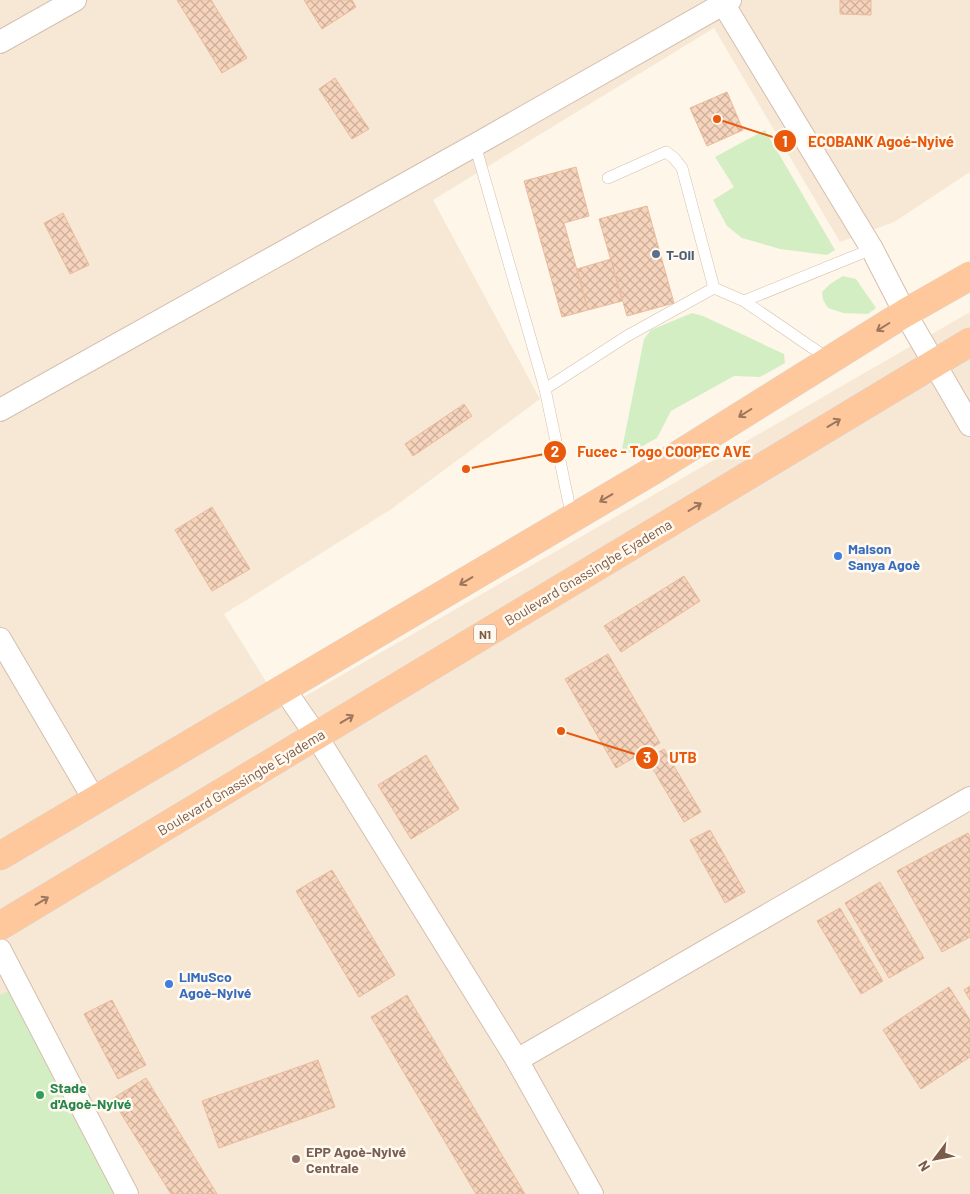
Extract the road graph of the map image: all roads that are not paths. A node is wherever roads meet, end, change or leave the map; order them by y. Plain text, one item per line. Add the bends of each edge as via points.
1 (75, 0) edge
2 (725, 1) edge
3 (0, 42) edge
4 (475, 145) junction
5 (608, 178) dead end
6 (872, 249) junction
7 (970, 276) edge
8 (714, 288) junction
9 (744, 301) junction
10 (905, 313) junction
11 (970, 342) edge
12 (830, 360) junction
13 (934, 364) junction
14 (545, 389) junction
15 (0, 410) edge
16 (970, 425) edge
17 (572, 518) junction
18 (0, 639) edge
19 (284, 689) junction
20 (317, 737) junction
21 (970, 798) edge
22 (95, 801) junction
23 (0, 856) edge
24 (0, 926) edge
25 (0, 950) edge
26 (517, 1060) junction
27 (127, 1194) edge
28 (592, 1194) edge

1 - 3 street
2 - 4 street
2 - 6 street
4 - 14 lane
4 - 15 street
5 - 8 lane via 666,152 674,158 682,168
6 - 9 lane
6 - 10 street
7 - 10 highway
8 - 9 lane
8 - 14 lane via 627,336
9 - 12 lane
10 -> 12 highway
10 - 13 street
11 - 13 highway, Boulevard Gnassingbe Eyadema / N1
12 -> 17 highway
13 - 16 street
20 -> 13 highway, Boulevard Gnassingbe Eyadema / N1
14 - 17 lane
17 -> 19 highway
18 - 22 street
19 - 20 street
19 - 22 highway
24 -> 20 highway, Boulevard Gnassingbe Eyadema / N1
20 - 26 street
21 - 26 street
22 - 23 highway
25 - 27 street
26 - 28 street

